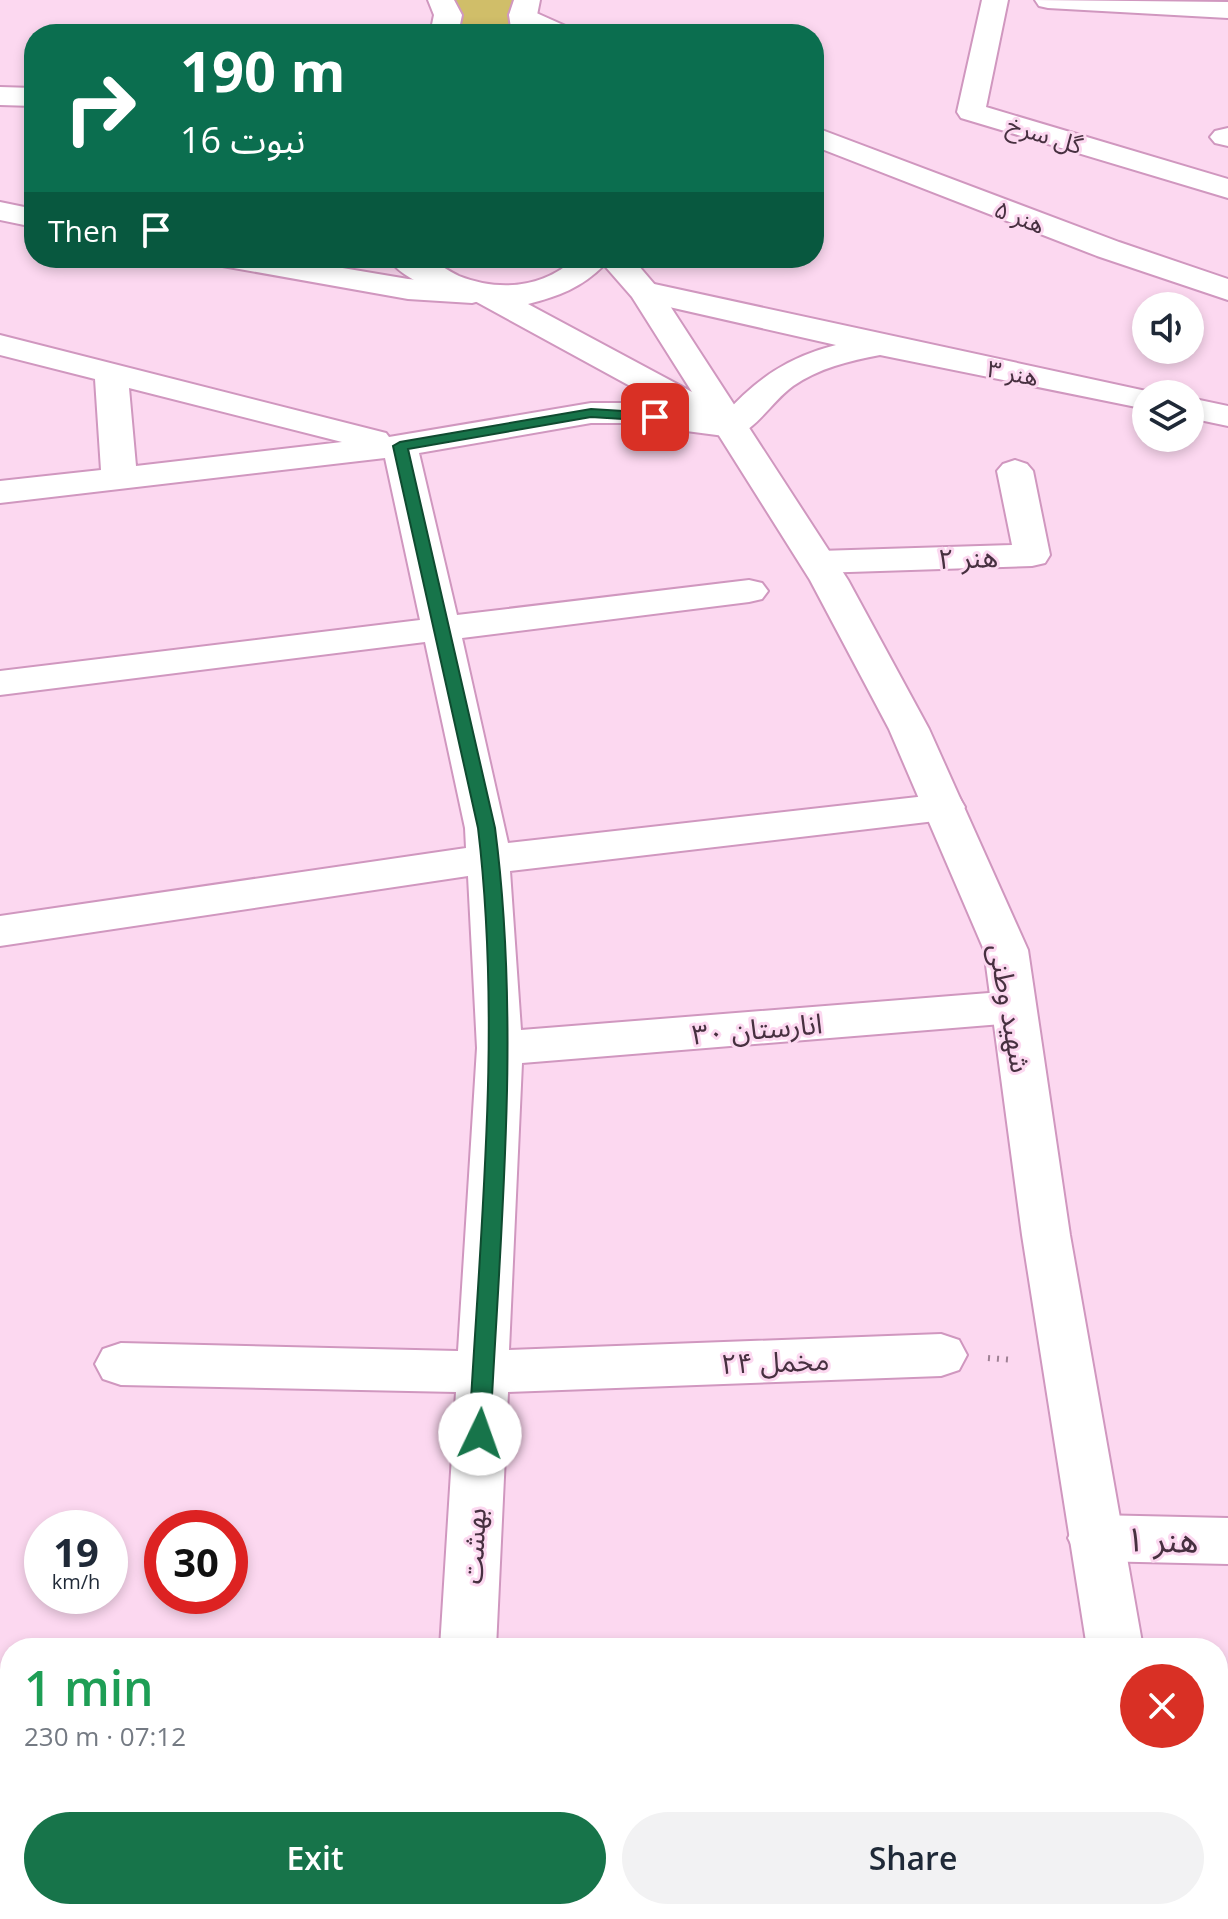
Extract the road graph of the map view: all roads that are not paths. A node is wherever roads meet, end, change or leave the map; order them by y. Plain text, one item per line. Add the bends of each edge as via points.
1 (441, 0) edge
2 (995, 0) edge
3 (1048, 0) edge
4 (1228, 10) edge
5 (446, 24) edge
6 (0, 96) edge
7 (24, 97) edge
8 (824, 140) edge
9 (1228, 189) edge
10 (0, 211) edge
11 (24, 216) edge
12 (286, 268) edge
13 (417, 268) edge
14 (585, 268) edge
15 (624, 268) edge
16 (1228, 290) edge
17 (645, 292) junction
18 (479, 294) junction
19 (0, 345) edge
20 (880, 345) junction
21 (111, 373) junction
22 (1132, 396) edge
23 (1204, 411) edge
24 (1228, 416) edge
25 (732, 427) junction
26 (400, 446) junction
27 (1015, 471) dead end
28 (119, 479) junction
29 (0, 492) edge
30 (819, 562) junction
31 (749, 591) dead end
32 (439, 629) junction
33 (0, 683) edge
34 (944, 807) junction
35 (490, 859) junction
36 (0, 931) edge
37 (1014, 1007) junction
38 (500, 1048) junction
39 (941, 1355) road end
40 (121, 1364) dead end
41 (483, 1372) junction
42 (1095, 1538) junction
43 (1228, 1541) edge
44 (469, 1638) edge
45 (1113, 1638) edge

1 - 5 street
2 - 9 street, گل سرخ via 971,112
3 - 4 street
6 - 7 street
8 - 16 street, هنر ۵
10 - 11 street
12 - 18 street via 408,289
13 - 18 street
14 - 18 street via 549,289
15 - 17 street, شهید وطنی
17 - 20 street, هنر ۳
17 - 25 street, شهید وطنی
18 - 25 street
19 - 21 street
20 - 22 street, هنر ۳
20 - 25 street via 815,360 790,372 761,392
21 - 26 street
21 - 28 street
23 - 24 street
25 - 26 street via 591,413
25 - 30 street, شهید وطنی
26 - 28 street
26 - 32 street, بهشت
27 - 30 street, هنر ۲ via 1032,555
28 - 29 street
30 - 34 street, شهید وطنی via 909,729
31 - 32 street
32 - 33 street
32 - 35 street, بهشت
34 - 35 street
34 - 37 street, شهید وطنی via 1006,950
35 - 36 street
35 - 38 street, بهشت
37 - 38 street, انارستان ۳۰
37 - 42 street, شهید وطنی
38 - 41 street, بهشت
39 - 41 street, مخمل ۲۴
40 - 41 street, مخمل ۲۴
41 - 44 street, بهشت
42 - 43 street, هنر ۱
42 - 45 street, شهید وطنی

